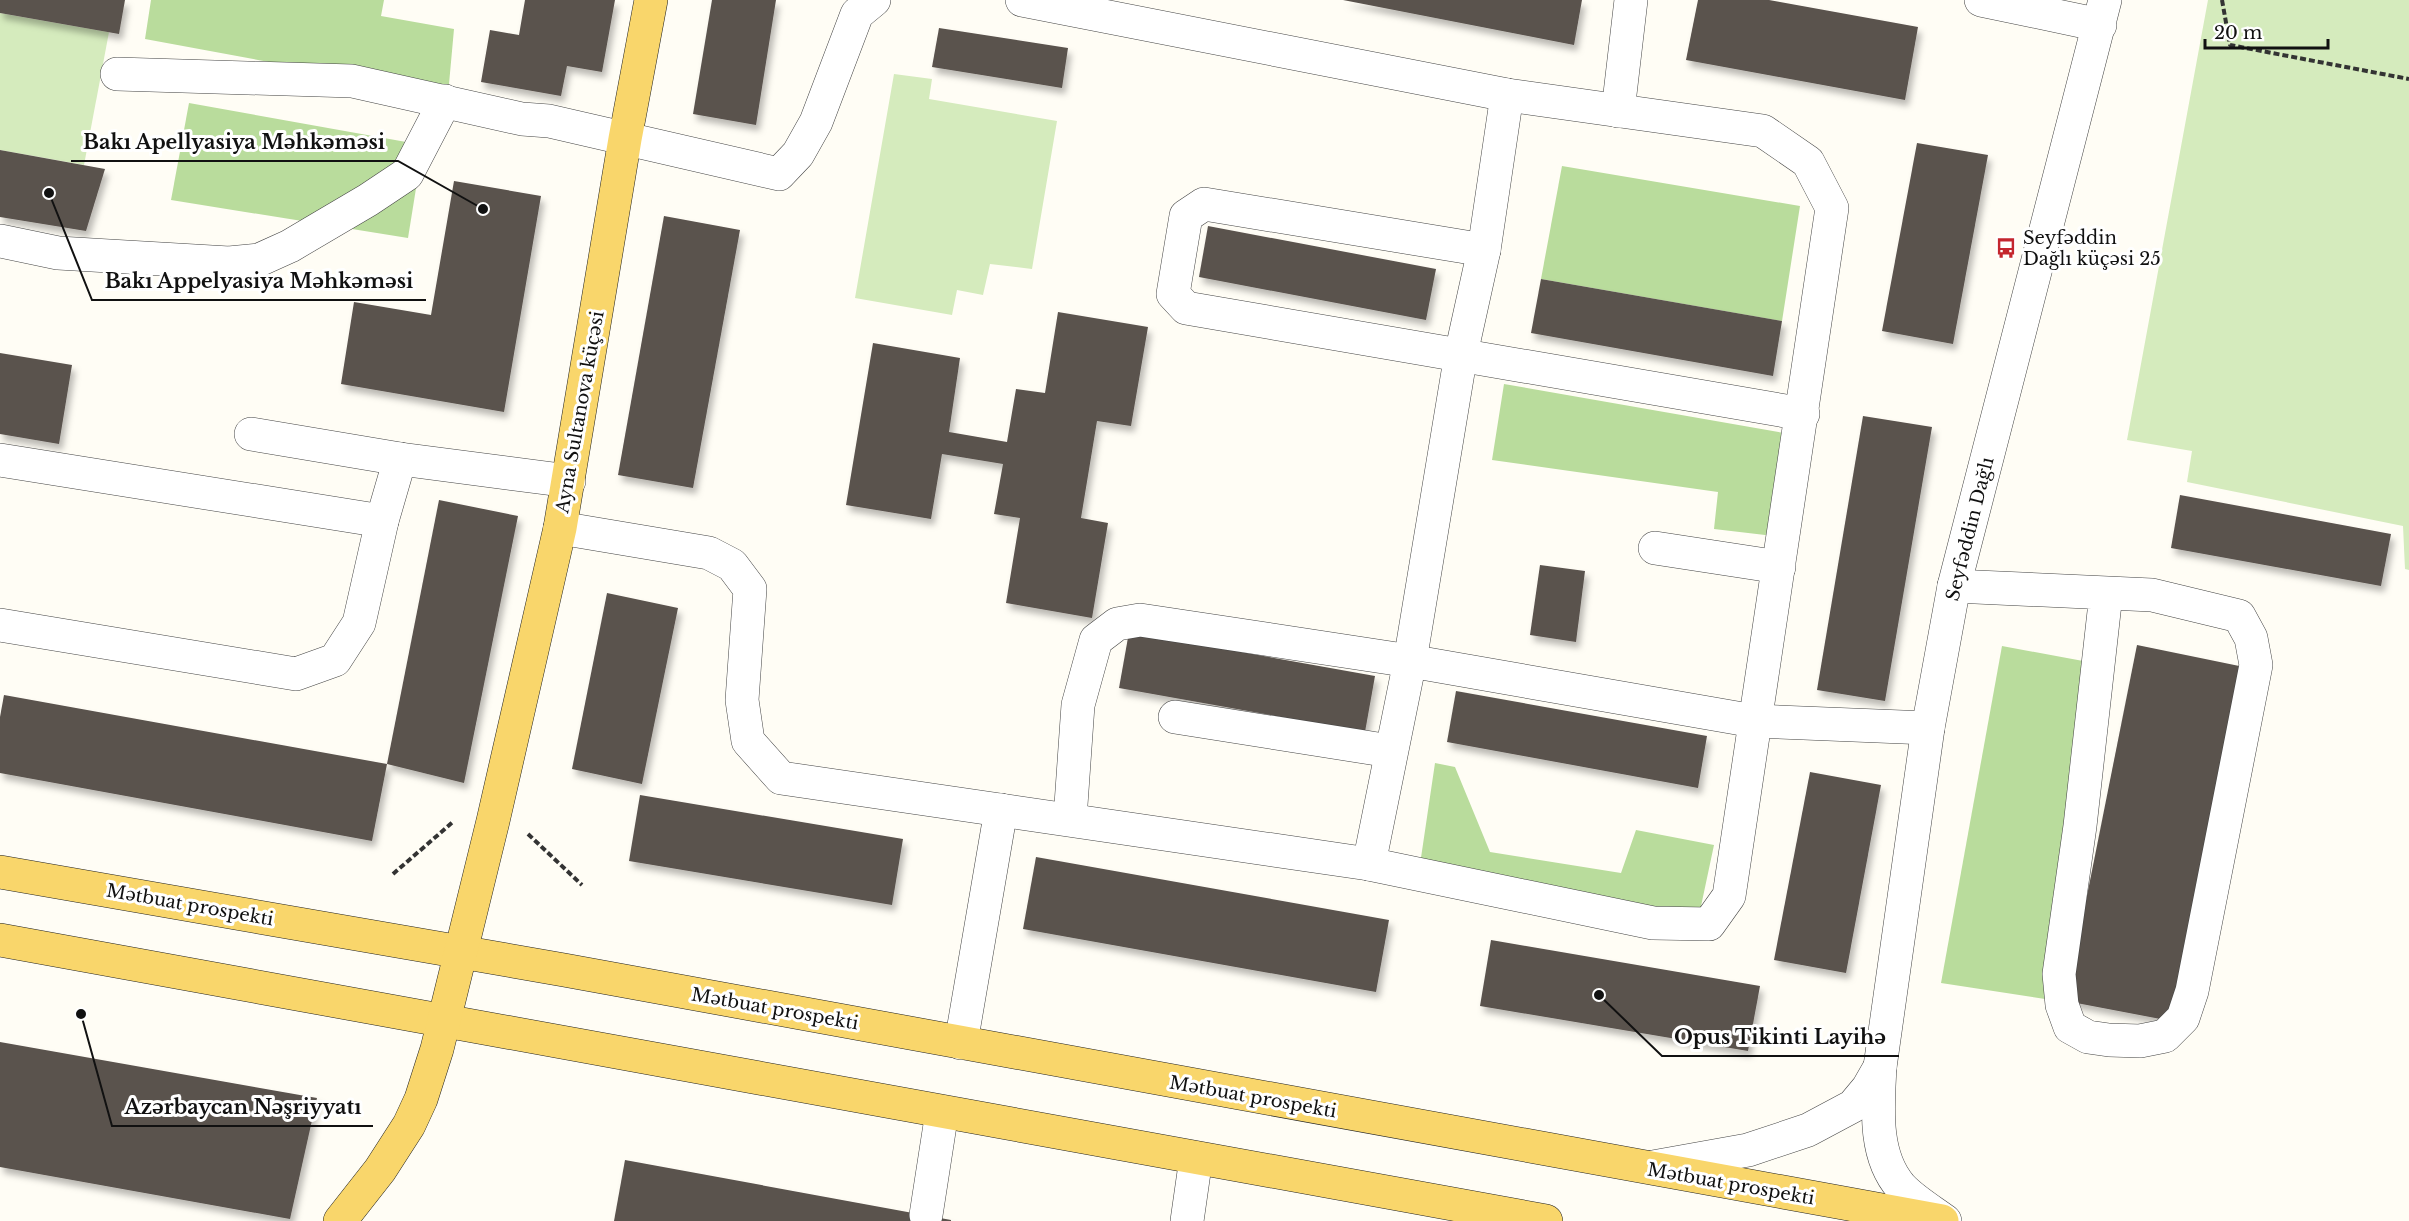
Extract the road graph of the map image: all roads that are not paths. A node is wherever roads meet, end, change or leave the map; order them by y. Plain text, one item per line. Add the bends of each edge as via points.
1 (651, 0) edge
2 (874, 0) edge
3 (1022, 0) edge
4 (1631, 0) edge
5 (1981, 0) edge
6 (1070, 4) edge
7 (2103, 12) edge
8 (117, 74) dead end
9 (1507, 95) junction
10 (445, 101) junction
11 (1618, 111) junction
12 (625, 139) junction
13 (0, 241) edge
14 (1484, 250) junction
15 (1461, 354) junction
16 (1803, 414) junction
17 (251, 434) dead end
18 (400, 459) junction
19 (0, 460) edge
20 (569, 481) junction
21 (382, 521) junction
22 (560, 528) junction
23 (1655, 548) dead end
24 (1779, 567) junction
25 (1954, 586) junction
26 (2106, 594) junction
27 (0, 625) edge
28 (1410, 661) junction
29 (1175, 717) dead end
30 (1754, 721) junction
31 (1928, 728) junction
32 (1390, 750) junction
33 (1001, 810) junction
34 (1070, 819) junction
35 (1369, 864) junction
36 (0, 872) edge
37 (0, 940) edge
38 (460, 951) junction
39 (443, 1021) junction
40 (961, 1043) junction
41 (1880, 1067) junction
42 (942, 1112) junction
43 (1196, 1158) junction
44 (1645, 1169) junction
45 (926, 1215) dead end
46 (340, 1221) edge
47 (1188, 1221) edge
48 (1546, 1221) edge
49 (1943, 1221) edge

1 - 12 main road, Ayna Sultanova küçəsi
2 - 12 street via 857,14 816,122 798,154 779,174
3 - 6 street
4 - 11 street
5 - 7 street
6 - 9 street
7 - 25 street, Seyfəddin Dağlı
8 - 10 street via 352,81
9 - 11 street
9 - 14 street
10 - 12 street
10 - 13 street via 407,174 290,246 259,260 229,263 58,253
11 - 16 street via 1762,131 1808,162 1832,208
12 - 20 main road, Ayna Sultanova küçəsi
14 - 15 street
14 - 15 street via 1204,204 1186,216 1173,294 1186,308
15 - 16 street
15 - 28 street
16 - 24 street
17 - 18 street
18 - 20 street
18 - 21 street
19 - 21 street
20 - 22 main road, Ayna Sultanova küçəsi
21 - 27 street via 359,623 335,660 296,674
22 - 33 street via 709,553 732,564 750,589 742,700 748,741 781,778
22 - 38 main road, Ayna Sultanova küçəsi via 508,825
23 - 24 street
24 - 30 street
25 - 26 street
25 - 31 street, Seyfəddin Dağlı
26 - 26 street via 2152,595 2239,616 2251,638 2256,665 2192,991 2183,1018 2165,1036 2140,1041 2088,1037 2070,1027 2062,1005 2059,974
28 - 30 street
28 - 32 street
28 - 34 street via 1140,620 1117,624 1096,640 1078,705
29 - 32 street
30 - 31 street
30 - 35 street via 1729,896 1709,924 1653,923
31 - 41 street, Seyfəddin Dağlı
32 - 35 street
33 - 34 street
33 - 40 street
34 - 35 street
36 - 38 main road, Mətbuat prospekti
37 - 39 main road
38 - 39 main road, Ayna Sultanova küçəsi
38 - 40 main road, Mətbuat prospekti
39 - 42 main road
39 - 46 main road, Ayna Sultanova küçəsi via 430,1072 409,1125
40 - 44 main road, Mətbuat prospekti
41 - 44 street via 1853,1106 1808,1130 1748,1150
41 - 49 street, Seyfəddin Dağlı via 1878,1118 1886,1163 1900,1186
42 - 43 main road
42 - 45 street
43 - 47 street
43 - 48 main road
44 - 49 main road, Mətbuat prospekti

